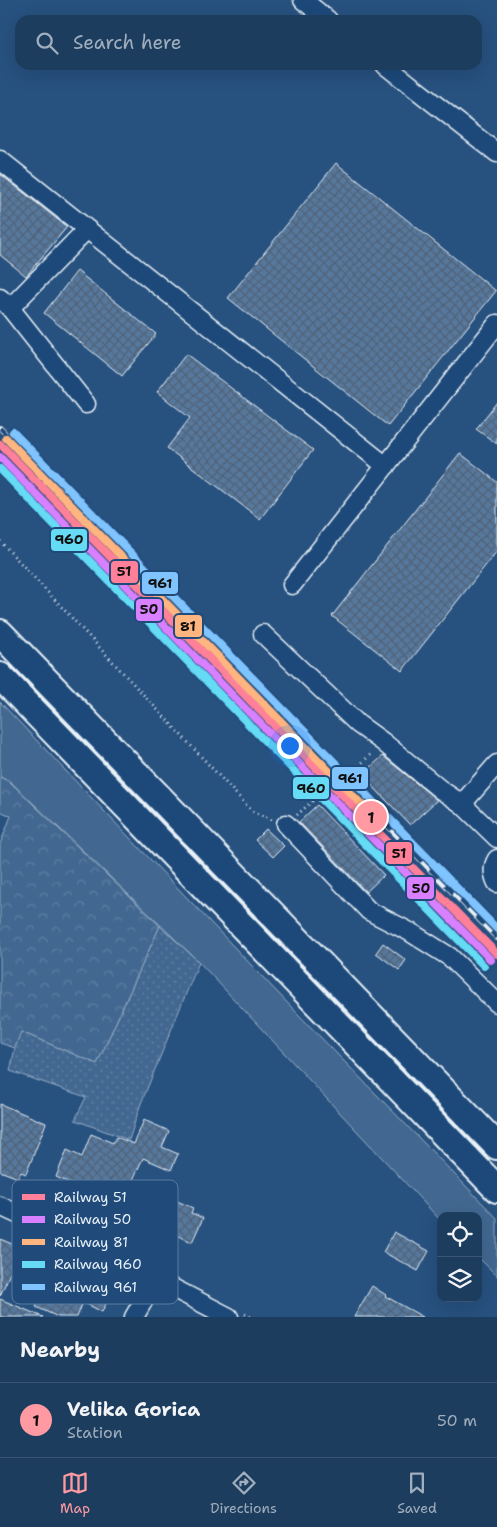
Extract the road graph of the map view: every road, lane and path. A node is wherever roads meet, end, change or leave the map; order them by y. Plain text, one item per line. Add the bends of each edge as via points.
1 (302, 0) edge
2 (322, 15) edge
3 (391, 70) edge
4 (497, 153) edge
5 (0, 160) edge
6 (87, 229) junction
7 (5, 303) edge
8 (497, 324) edge
9 (86, 404) dead end
10 (386, 466) junction
11 (0, 541) edge
12 (292, 585) dead end
13 (0, 633) edge
14 (263, 634) dead end
15 (0, 676) edge
16 (384, 742) junction
17 (497, 764) edge
18 (318, 796) dead end
19 (323, 801) dead end
20 (462, 804) junction
21 (286, 824) junction
22 (497, 838) edge
23 (497, 859) edge
24 (497, 883) edge
25 (497, 1003) edge
26 (497, 1146) edge
27 (497, 1189) edge
28 (0, 1206) edge
29 (12, 1212) edge
30 (178, 1290) edge
31 (142, 1304) edge
32 (134, 1317) edge
33 (229, 1317) edge

1 - 2 street
3 - 4 street
5 - 6 street
6 - 7 street
6 - 10 street
7 - 9 street
8 - 10 street
10 - 12 street
11 - 21 path via 252,811
13 - 26 highway
14 - 16 street via 358,724
15 - 27 highway
16 - 19 path
16 - 20 street via 440,790
17 - 20 street
18 - 21 path
20 - 22 street
21 - 25 street via 369,911 450,957
23 - 24 street via 493,874
28 - 29 street
30 - 33 street
31 - 32 street

